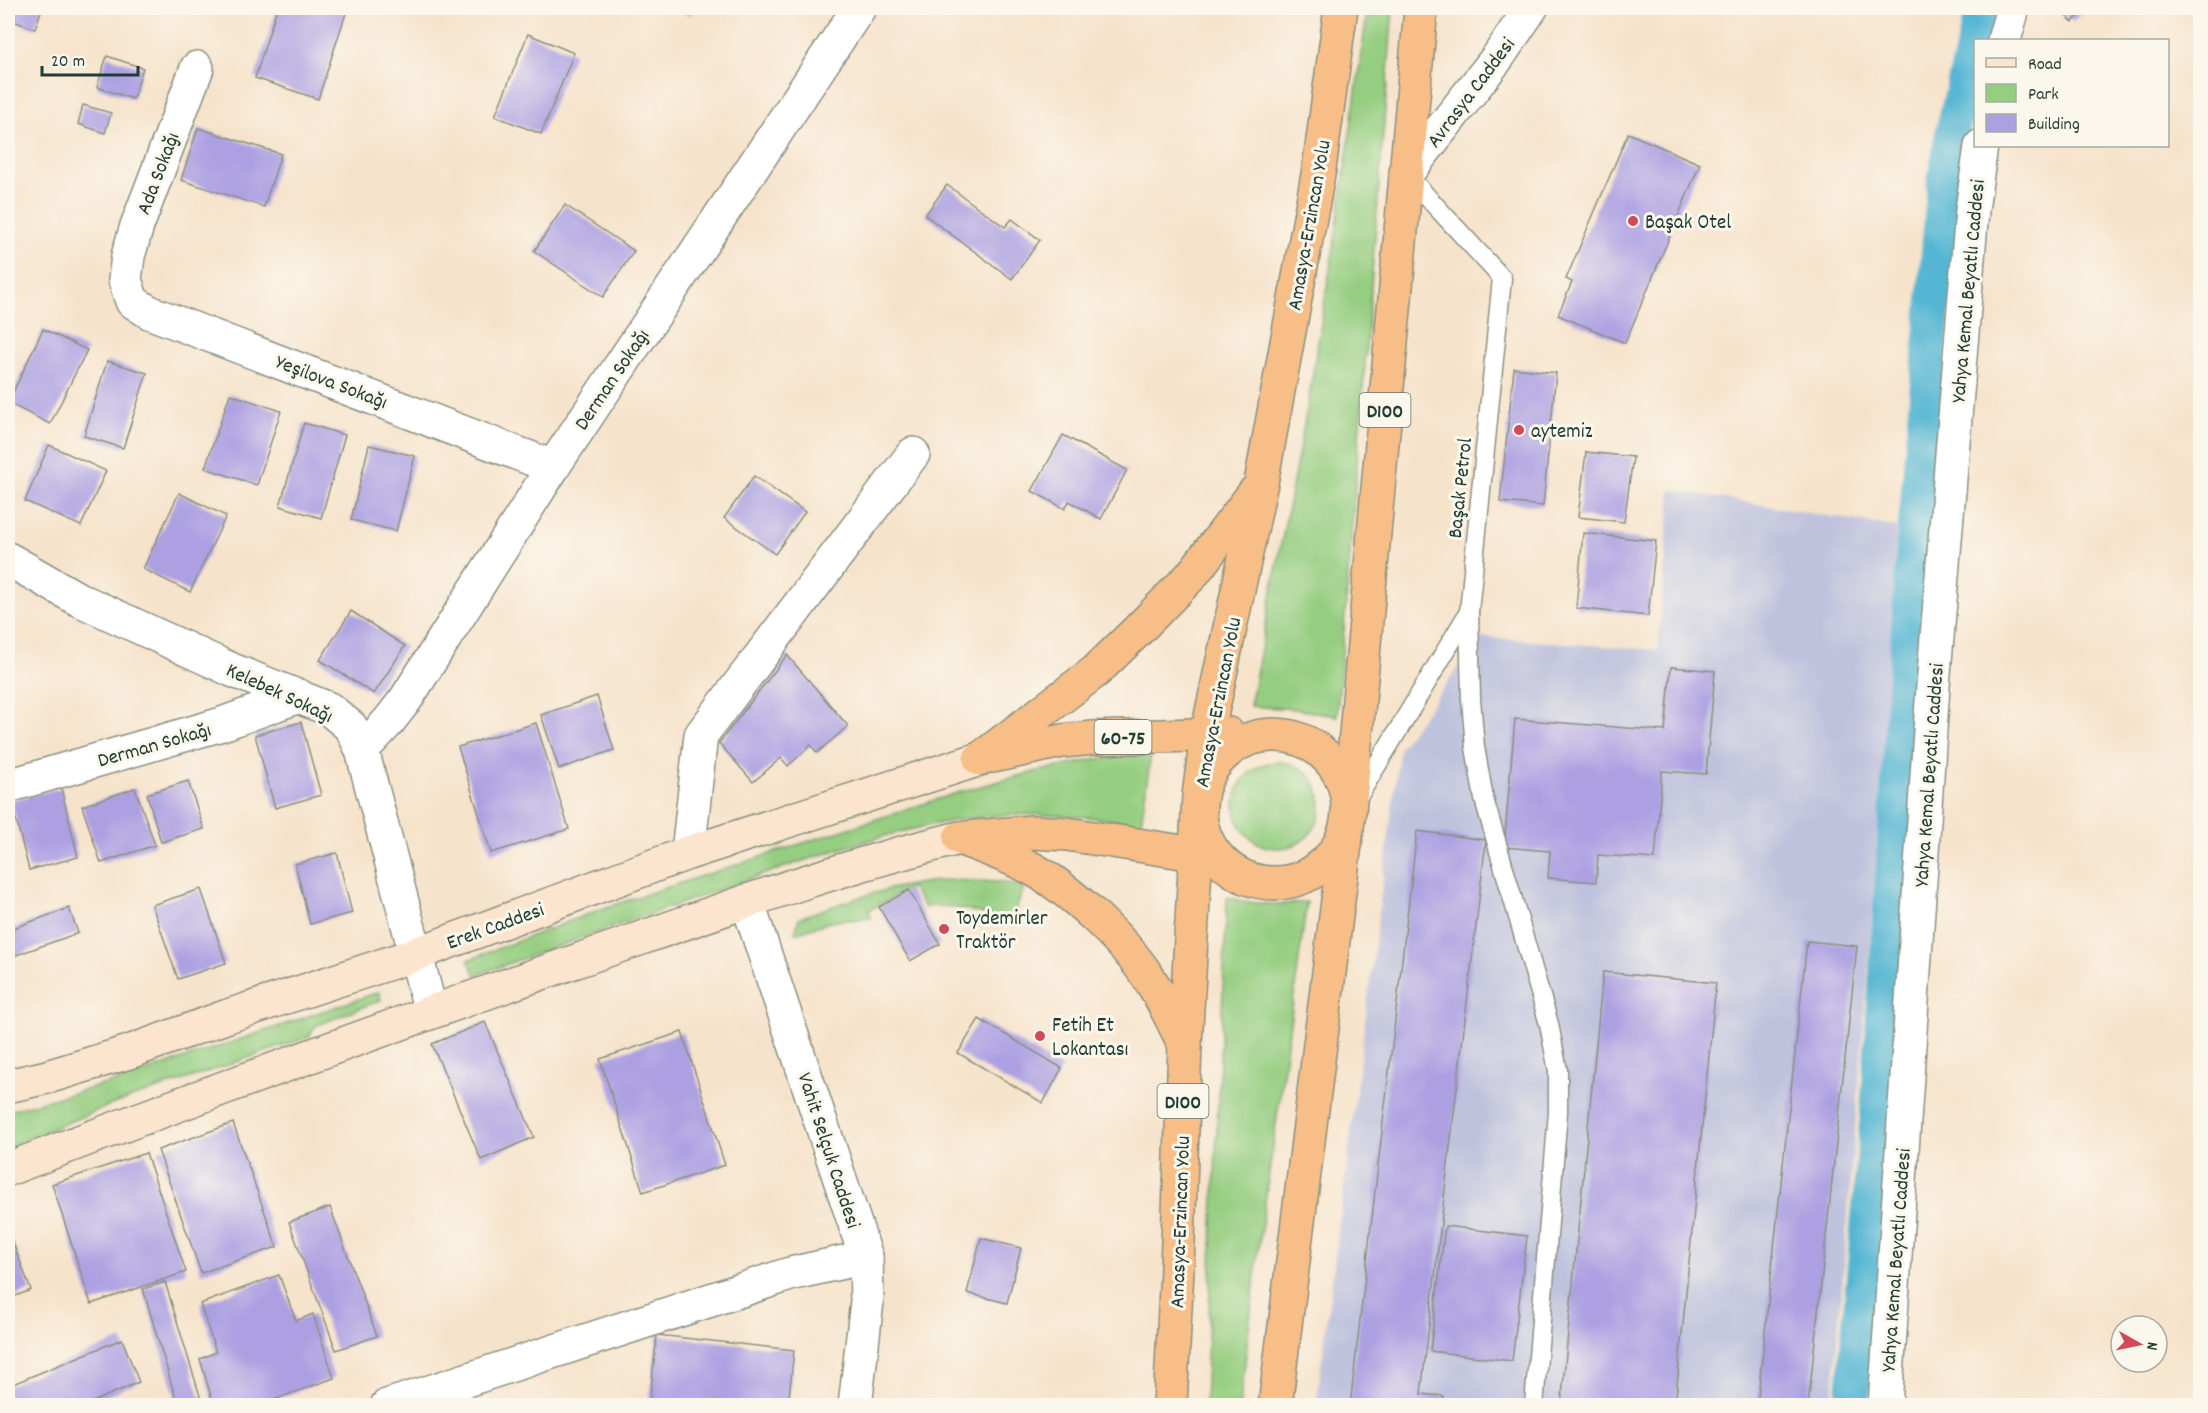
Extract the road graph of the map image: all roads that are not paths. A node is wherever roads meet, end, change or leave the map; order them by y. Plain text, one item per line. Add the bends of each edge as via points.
1 (859, 8) edge
2 (1341, 8) edge
3 (1421, 8) edge
4 (1531, 8) edge
5 (2013, 8) edge
6 (2004, 39) edge
7 (197, 68) dead end
8 (1981, 147) edge
9 (1406, 174) junction
10 (125, 280) joint
11 (914, 454) dead end
12 (553, 466) junction
13 (1261, 483) junction
14 (8, 560) edge
15 (1469, 612) junction
16 (299, 696) junction
17 (1269, 734) junction
18 (1207, 735) junction
19 (362, 750) junction
20 (980, 759) junction
21 (8, 786) edge
22 (1199, 796) junction
23 (1349, 812) junction
24 (960, 838) junction
25 (688, 853) junction
26 (1207, 857) junction
27 (747, 901) junction
28 (416, 954) junction
29 (431, 1012) junction
30 (1185, 1045) junction
31 (8, 1086) edge
32 (8, 1169) edge
33 (866, 1257) junction
34 (387, 1406) edge
35 (855, 1406) edge
36 (1170, 1406) edge
37 (1275, 1406) edge
38 (1534, 1406) edge
39 (1885, 1406) edge

1 - 12 street, Derman Sokağı
2 - 13 highway, Amasya-Erzincan Yolu / D100 via 1319,169
3 - 9 highway, D100
4 - 9 street, Avrasya Caddesi via 1498,57
5 - 6 street
7 - 10 street, Ada Sokağı via 137,226
8 - 39 street, Yahya Kemal Beyatlı Caddesi via 1972,210 1933,686
9 - 15 lane, Başak Petrol via 1502,278
9 - 23 highway, D100
10 - 12 street, Yeşilova Sokağı via 132,301 148,312
11 - 25 street via 700,735
12 - 19 street, Derman Sokağı via 406,699
13 - 18 highway, Amasya-Erzincan Yolu / D100
13 - 20 highway via 1191,576 1136,632 1096,671
14 - 16 street, Kelebek Sokağı via 88,604
15 - 23 lane, Başak Petrol
15 - 38 lane via 1471,699 1484,799 1549,1024 1558,1071
16 - 19 street, Kelebek Sokağı via 328,709 351,727
16 - 21 street, Derman Sokağı via 222,724
17 - 18 highway, 60-75
17 - 22 highway, D100 via 1245,740 1225,752 1210,770
17 - 23 highway, D100 via 1294,736 1317,747 1335,765 1346,787
18 - 20 highway, 60-75 via 1062,741
18 - 22 highway, Amasya-Erzincan Yolu / D100
19 - 28 street, Kelebek Sokağı
20 - 25 main road, Erek Caddesi / 60-75
22 - 26 highway, D100
23 - 26 highway, D100 via 1344,837 1330,858 1311,874 1287,883 1262,883 1238,875
23 - 37 highway, D100
24 - 26 highway via 1032,832 1067,834
24 - 27 main road via 889,855
24 - 30 highway via 1029,867 1106,927 1150,978
25 - 28 main road, Erek Caddesi / 60-75
26 - 30 highway, Amasya-Erzincan Yolu / D100
27 - 29 main road
27 - 33 street, Vahit Selçuk Caddesi
28 - 29 street, Kelebek Sokağı
28 - 31 main road, Erek Caddesi / 60-75 via 129,1052
29 - 32 main road
30 - 36 highway, Amasya-Erzincan Yolu / D100
33 - 34 street via 790,1275
33 - 35 street, Vahit Selçuk Caddesi via 867,1301

